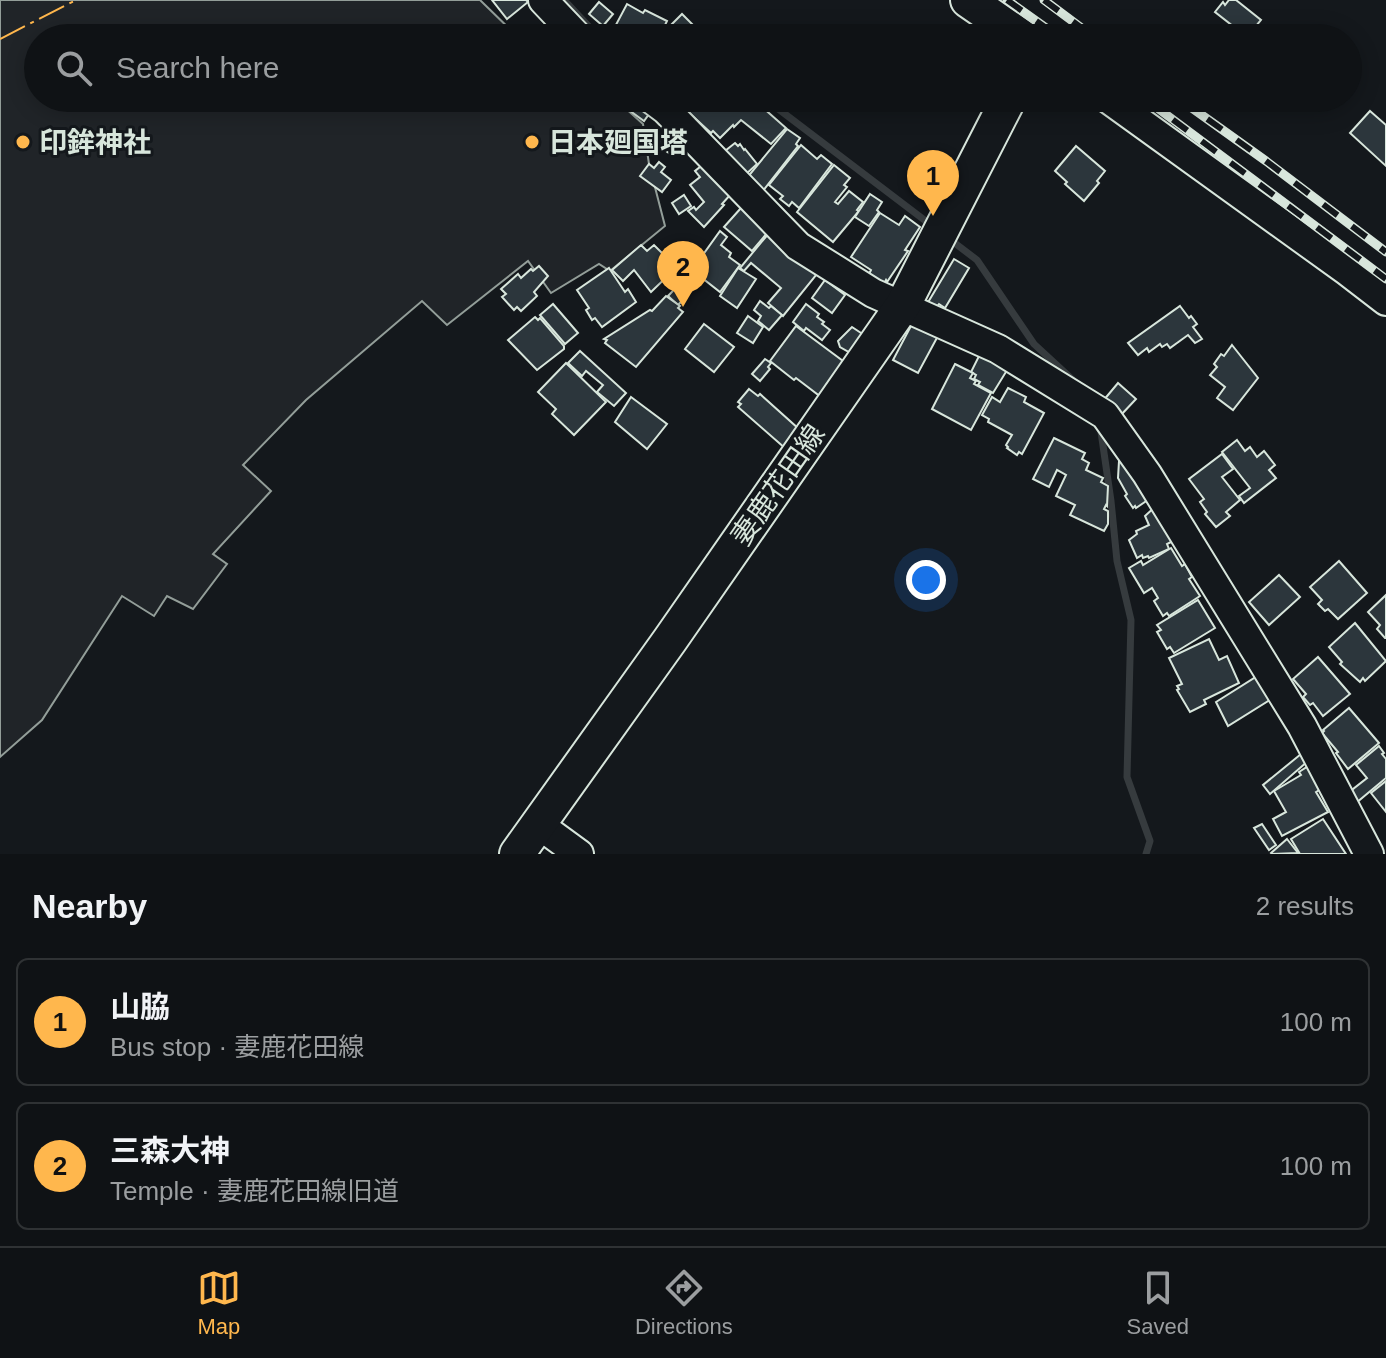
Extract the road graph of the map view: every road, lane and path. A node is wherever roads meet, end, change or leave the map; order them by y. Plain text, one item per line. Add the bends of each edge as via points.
1 (543, 0) edge
2 (968, 0) edge
3 (566, 24) edge
4 (1003, 24) edge
5 (668, 112) edge
6 (1002, 112) edge
7 (1126, 112) edge
8 (1386, 301) edge
9 (903, 305) junction
10 (538, 824) junction
11 (517, 854) edge
12 (579, 854) edge
13 (1369, 854) edge

1 - 3 street
2 - 4 main road
5 - 9 street via 798,246 873,293
6 - 9 main road, 妻鹿花田線
7 - 8 street
9 - 10 main road, 妻鹿花田線
9 - 13 street via 998,349 1105,415 1302,726
10 - 11 main road, 妻鹿花田線
10 - 12 street

